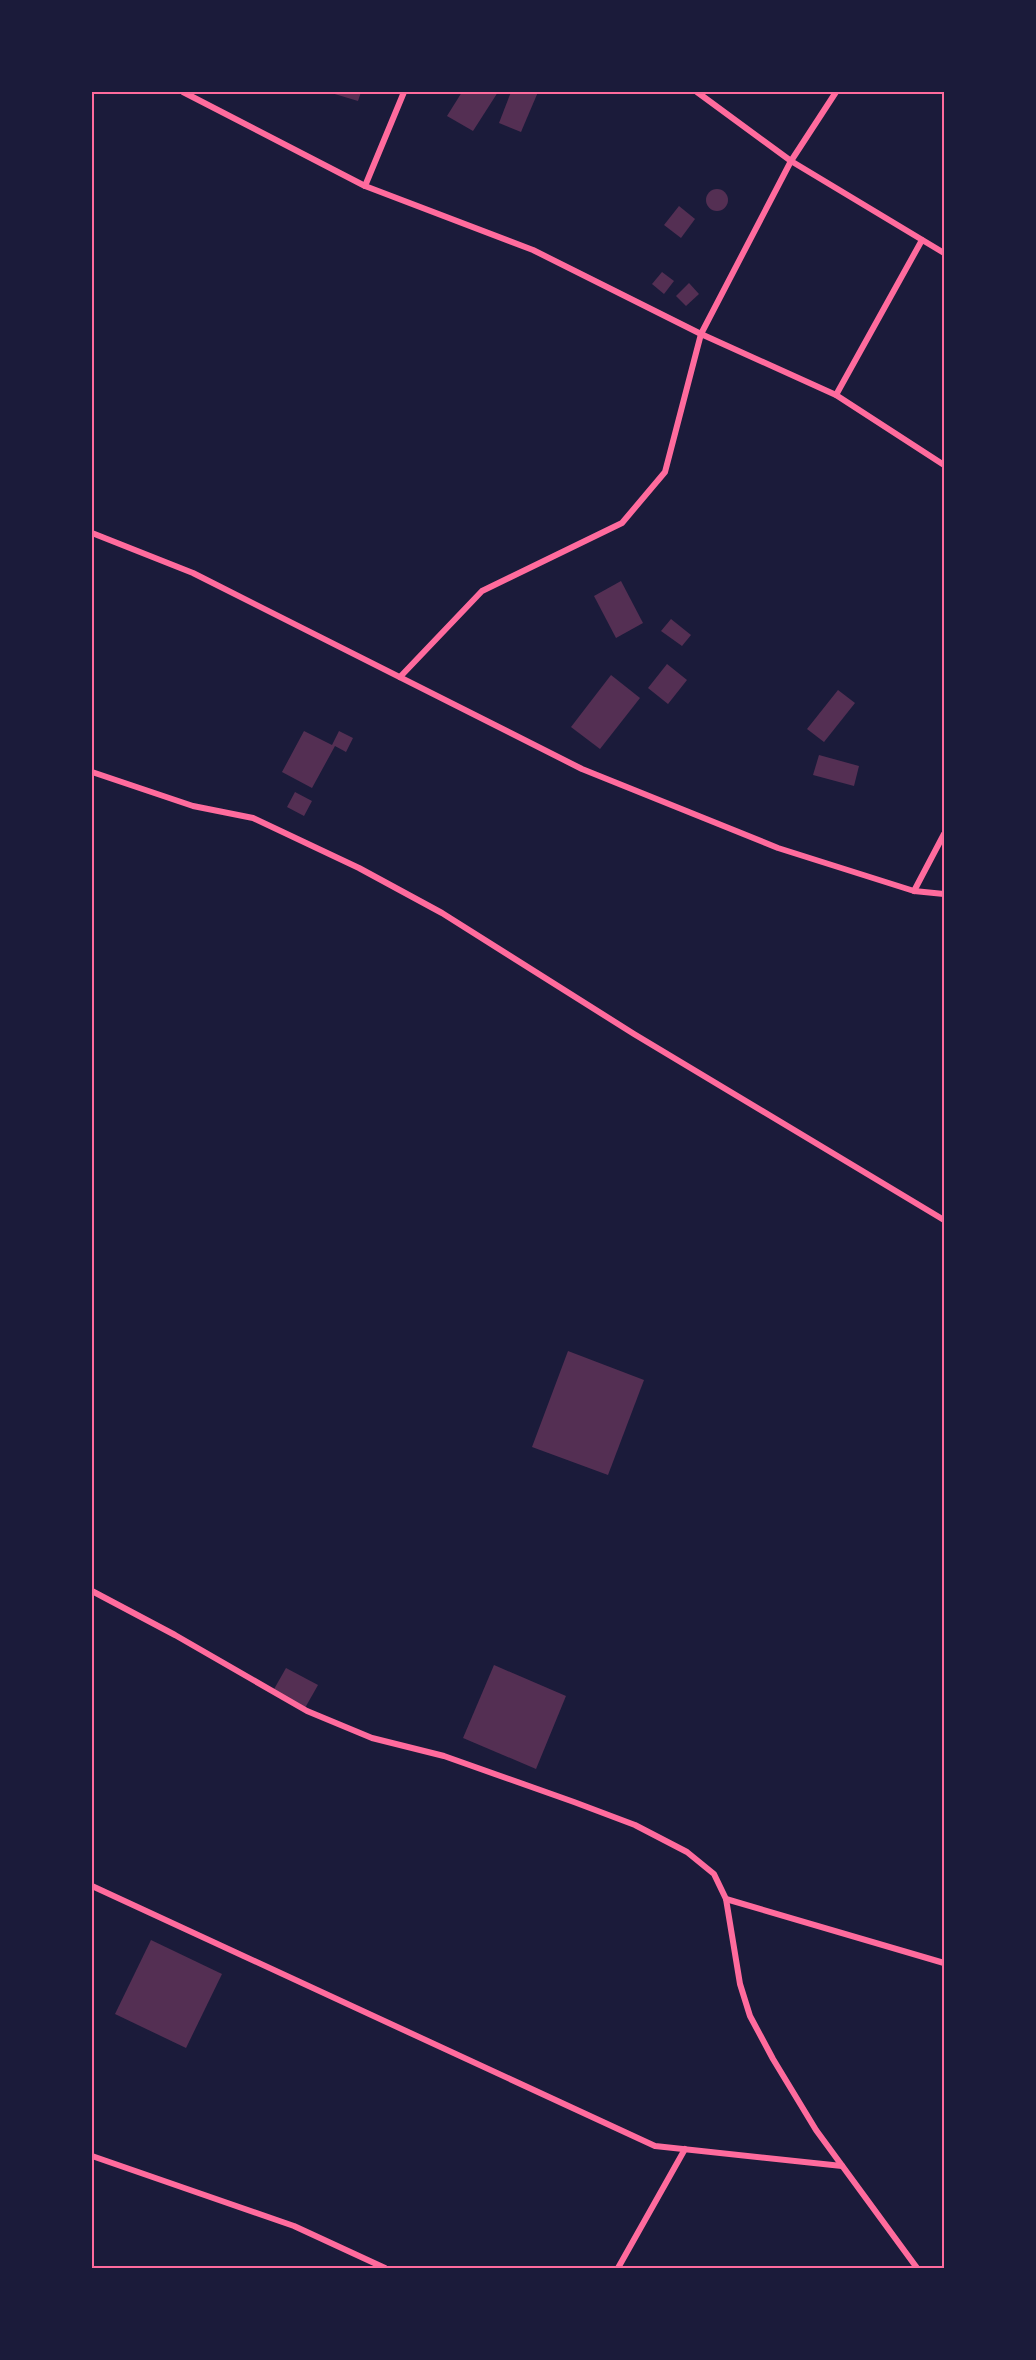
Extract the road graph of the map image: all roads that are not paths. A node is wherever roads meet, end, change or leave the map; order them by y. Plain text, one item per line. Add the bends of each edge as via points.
1 (183, 92) edge
2 (404, 92) edge
3 (697, 92) edge
4 (836, 92) edge
5 (791, 161) junction
6 (365, 186) junction
7 (922, 240) junction
8 (945, 253) edge
9 (701, 334) junction
10 (836, 395) junction
11 (945, 465) edge
12 (92, 532) edge
13 (400, 676) junction
14 (92, 772) edge
15 (945, 834) edge
16 (914, 891) junction
17 (945, 894) edge
18 (945, 1220) edge
19 (92, 1591) edge
20 (92, 1886) edge
21 (726, 1899) junction
22 (945, 1963) edge
23 (685, 2150) junction
24 (92, 2156) edge
25 (842, 2166) junction
26 (386, 2268) edge
27 (618, 2268) edge
28 (917, 2268) edge

1 - 6 street
2 - 6 street
3 - 5 street
4 - 5 street
5 - 7 street
5 - 9 street
6 - 9 street via 533,250
7 - 8 street
7 - 10 street
9 - 10 street
9 - 13 street via 665,472 622,522 482,591
10 - 11 street
12 - 13 street via 193,573
13 - 16 street via 582,769 778,848
14 - 18 street via 193,806 253,818 359,868 442,913 634,1034
15 - 16 street
16 - 17 street
19 - 21 street via 307,1711 372,1738 444,1756 635,1825 687,1852 714,1874
20 - 23 street via 655,2146
21 - 22 street
21 - 25 street via 740,1984 750,2016 816,2130
23 - 25 street
23 - 27 street
24 - 26 street via 294,2226
25 - 28 street

